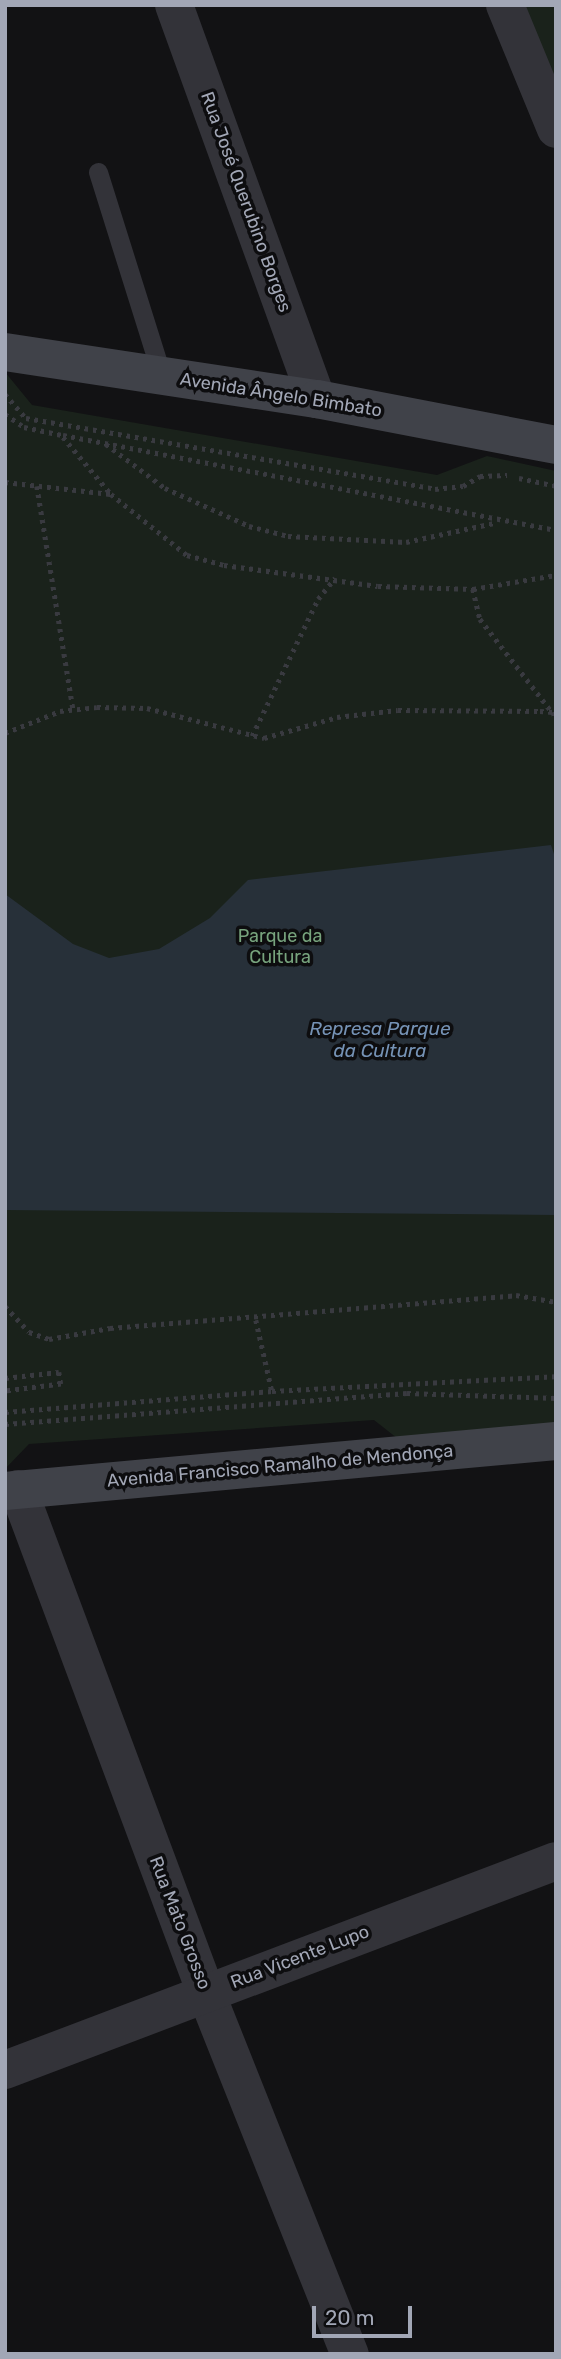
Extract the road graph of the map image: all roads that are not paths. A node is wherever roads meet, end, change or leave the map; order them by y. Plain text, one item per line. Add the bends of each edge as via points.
1 (174, 5) edge
2 (505, 5) edge
3 (556, 129) edge
4 (98, 172) dead end
5 (5, 352) edge
6 (162, 376) junction
7 (317, 399) junction
8 (556, 445) edge
9 (556, 1441) edge
10 (11, 1490) edge
11 (556, 1861) edge
12 (206, 1993) junction
13 (5, 2070) edge
14 (350, 2354) edge

1 - 7 street, Rua José Querubino Borges
2 - 3 street
4 - 6 lane
5 - 6 street, Avenida Ângelo Bimbato
6 - 7 street, Avenida Ângelo Bimbato
7 - 8 street, Avenida Ângelo Bimbato
9 - 10 street, Avenida Francisco Ramalho de Mendonça
10 - 12 street, Rua Mato Grosso
11 - 12 street, Rua Vicente Lupo
12 - 13 street, Rua Vicente Lupo
12 - 14 street, Rua Mato Grosso

